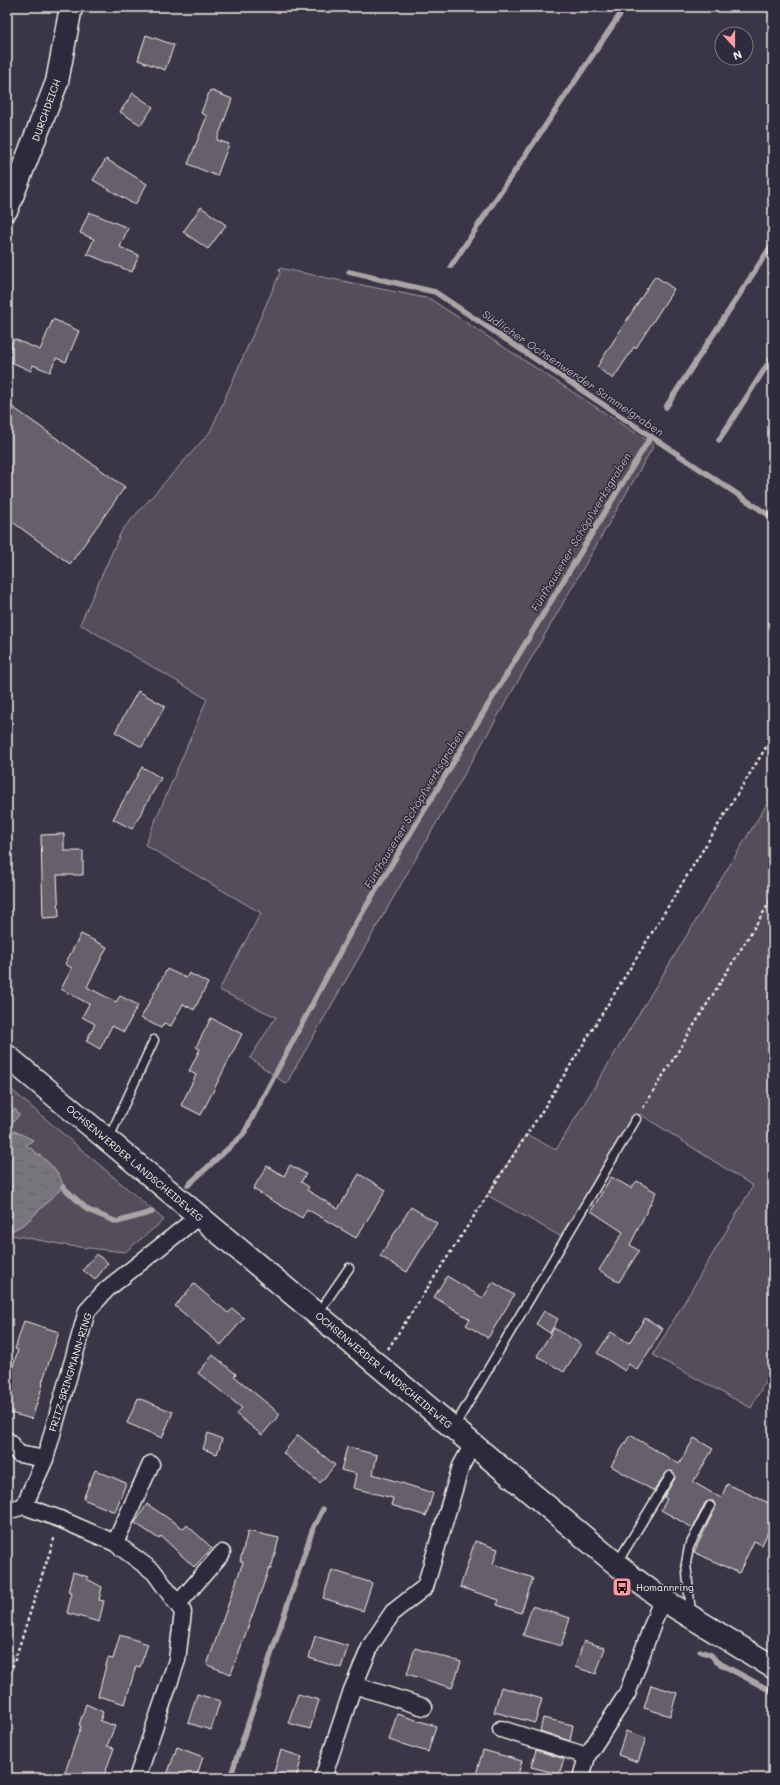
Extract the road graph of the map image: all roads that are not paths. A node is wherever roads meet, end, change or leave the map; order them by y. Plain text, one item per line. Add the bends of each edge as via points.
1 (71, 7) edge
2 (7, 209) edge
3 (154, 1040) dead end
4 (7, 1056) edge
5 (636, 1119) road end
6 (108, 1140) junction
7 (199, 1216) junction
8 (349, 1268) dead end
9 (317, 1314) junction
10 (454, 1428) junction
11 (7, 1440) edge
12 (473, 1444) junction
13 (45, 1459) junction
14 (151, 1464) dead end
15 (670, 1476) dead end
16 (24, 1506) junction
17 (710, 1506) dead end
18 (7, 1511) edge
19 (116, 1543) junction
20 (222, 1553) dead end
21 (617, 1564) junction
22 (662, 1599) junction
23 (178, 1604) junction
24 (691, 1617) junction
25 (773, 1667) edge
26 (354, 1685) junction
27 (424, 1707) dead end
28 (501, 1729) dead end
29 (587, 1756) junction
30 (137, 1778) edge
31 (323, 1778) edge
32 (581, 1778) edge

1 - 2 street, DURCHDEICH via 57,82
3 - 6 lane
4 - 6 street, OCHSENWERDER LANDSCHEIDEWEG
5 - 10 lane
6 - 7 street, OCHSENWERDER LANDSCHEIDEWEG
7 - 9 street, OCHSENWERDER LANDSCHEIDEWEG
7 - 13 street, FRITZ-BRINGMANN-RING via 107,1289 87,1311
8 - 9 lane
9 - 10 street, OCHSENWERDER LANDSCHEIDEWEG
10 - 12 street, OCHSENWERDER LANDSCHEIDEWEG
11 - 13 street via 19,1454
12 - 21 street, OCHSENWERDER LANDSCHEIDEWEG
12 - 26 street via 461,1466 426,1587 394,1612 371,1644
13 - 16 street, FRITZ-BRINGMANN-RING
14 - 19 street
15 - 21 lane
16 - 18 street
16 - 19 street
17 - 24 lane via 689,1547 686,1563
19 - 23 street via 154,1572
20 - 23 street
21 - 22 street, OCHSENWERDER LANDSCHEIDEWEG
22 - 24 street, OCHSENWERDER LANDSCHEIDEWEG
22 - 29 street via 627,1694
23 - 30 street via 183,1612 177,1660
24 - 25 street, OCHSENWERDER LANDSCHEIDEWEG
26 - 27 street
26 - 31 street
28 - 29 street
29 - 32 street

